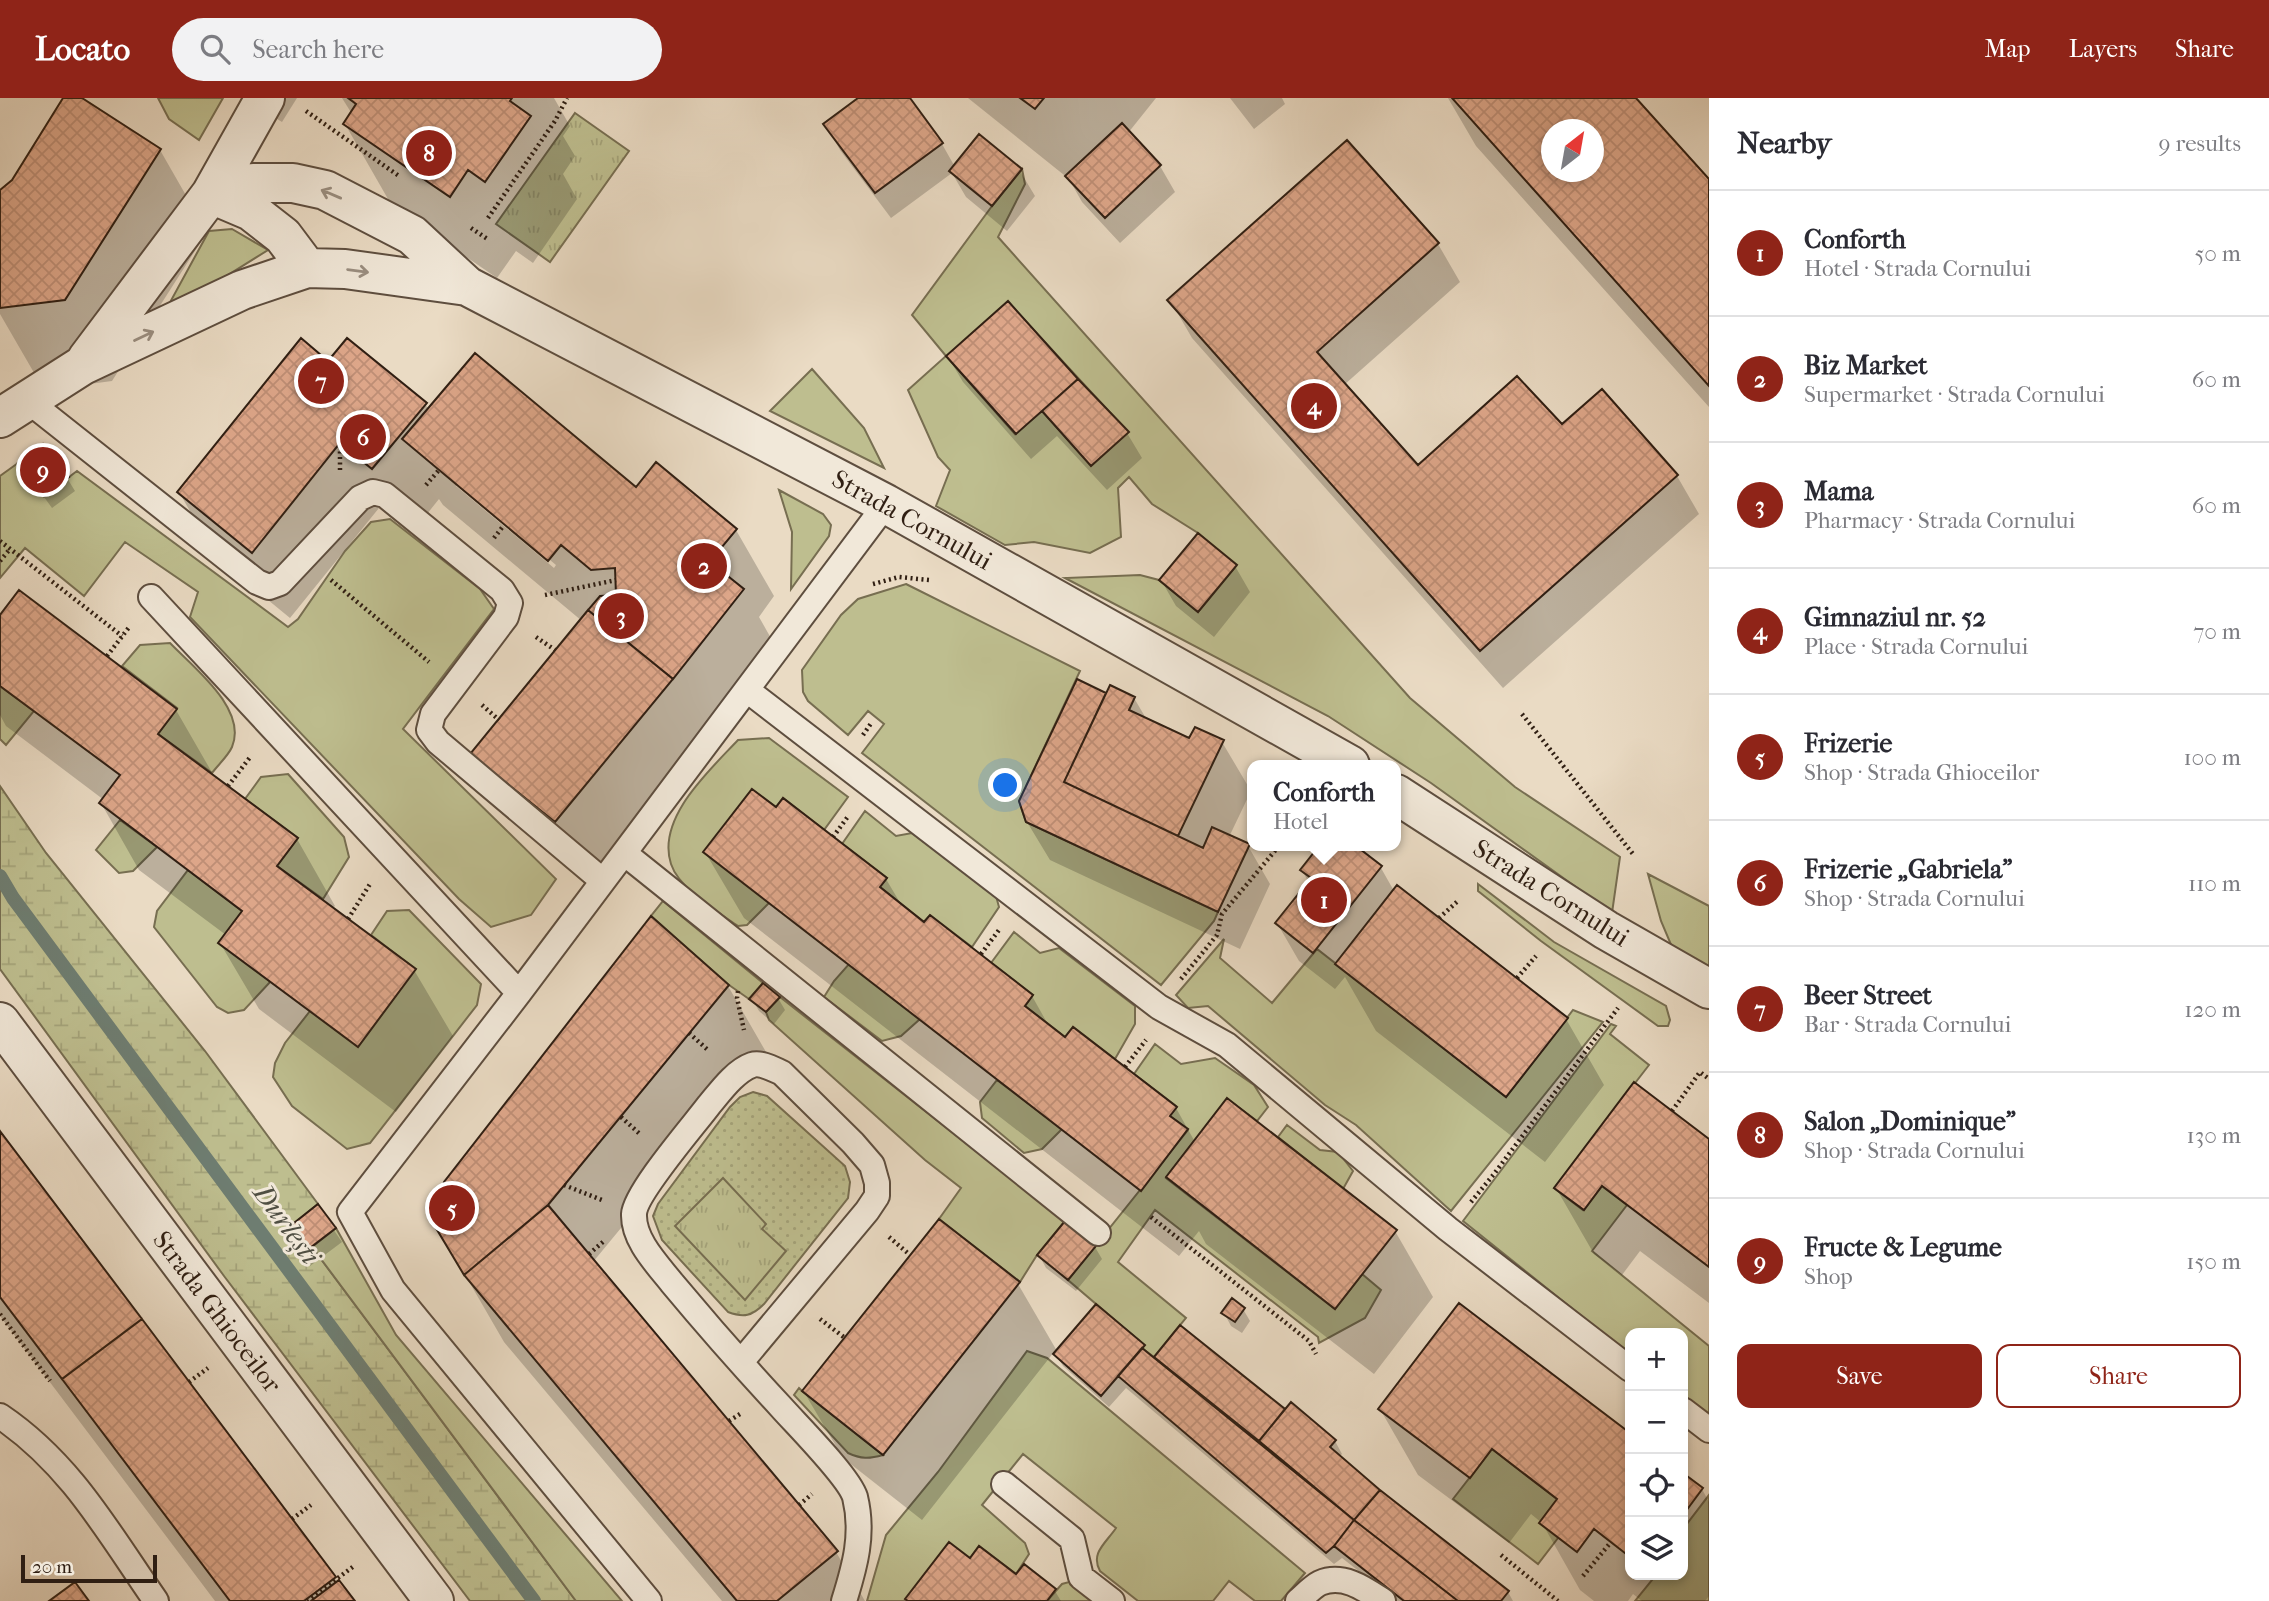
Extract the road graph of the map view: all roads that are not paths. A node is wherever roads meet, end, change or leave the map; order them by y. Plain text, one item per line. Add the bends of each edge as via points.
1 (282, 102) edge
2 (211, 194) junction
3 (307, 268) junction
4 (467, 286) junction
5 (83, 365) junction
6 (13, 409) edge
7 (886, 504) junction
8 (152, 597) dead end
9 (747, 690) junction
10 (1341, 760) edge
11 (1401, 797) edge
12 (624, 853) junction
13 (603, 881) junction
14 (1709, 989) edge
15 (519, 993) junction
16 (0, 1022) edge
17 (1098, 1233) dead end
18 (741, 1362) junction
19 (1625, 1365) edge
20 (1688, 1413) edge
21 (0, 1416) edge
22 (1709, 1430) edge
23 (1004, 1484) dead end
24 (156, 1601) edge
25 (434, 1601) edge
26 (649, 1601) edge
27 (844, 1601) edge
28 (1112, 1601) edge
29 (1297, 1601) edge
30 (1383, 1601) edge

1 - 2 street
2 - 3 street via 251,211 284,236
4 -> 2 street via 412,235 325,190 293,183 253,183
2 - 5 street
3 -> 4 street
5 -> 3 street via 242,290
4 - 7 street, Strada Cornului
5 - 6 street
6 - 13 lane via 269,587 280,583 360,498 373,492 385,495 502,590 510,603 506,617 433,715 429,730
7 - 9 lane
7 - 10 street, Strada Cornului
8 - 15 lane
9 - 12 lane
9 - 19 lane via 1159,1007 1227,1045 1448,1229
11 - 14 street, Strada Cornului via 1606,930
12 - 13 lane
12 - 17 lane
13 - 15 lane
15 - 26 lane via 350,1212 393,1290
16 - 25 street, Strada Ghioceilor
18 - 18 lane via 877,1196 872,1165 782,1073 768,1066 752,1065 720,1091 658,1172 634,1213 638,1233 653,1259
18 - 27 lane via 854,1494 860,1531
20 - 22 lane
21 - 24 lane via 26,1434 72,1480
23 - 28 lane via 1072,1539 1081,1577
29 - 30 lane via 1321,1583 1345,1580

